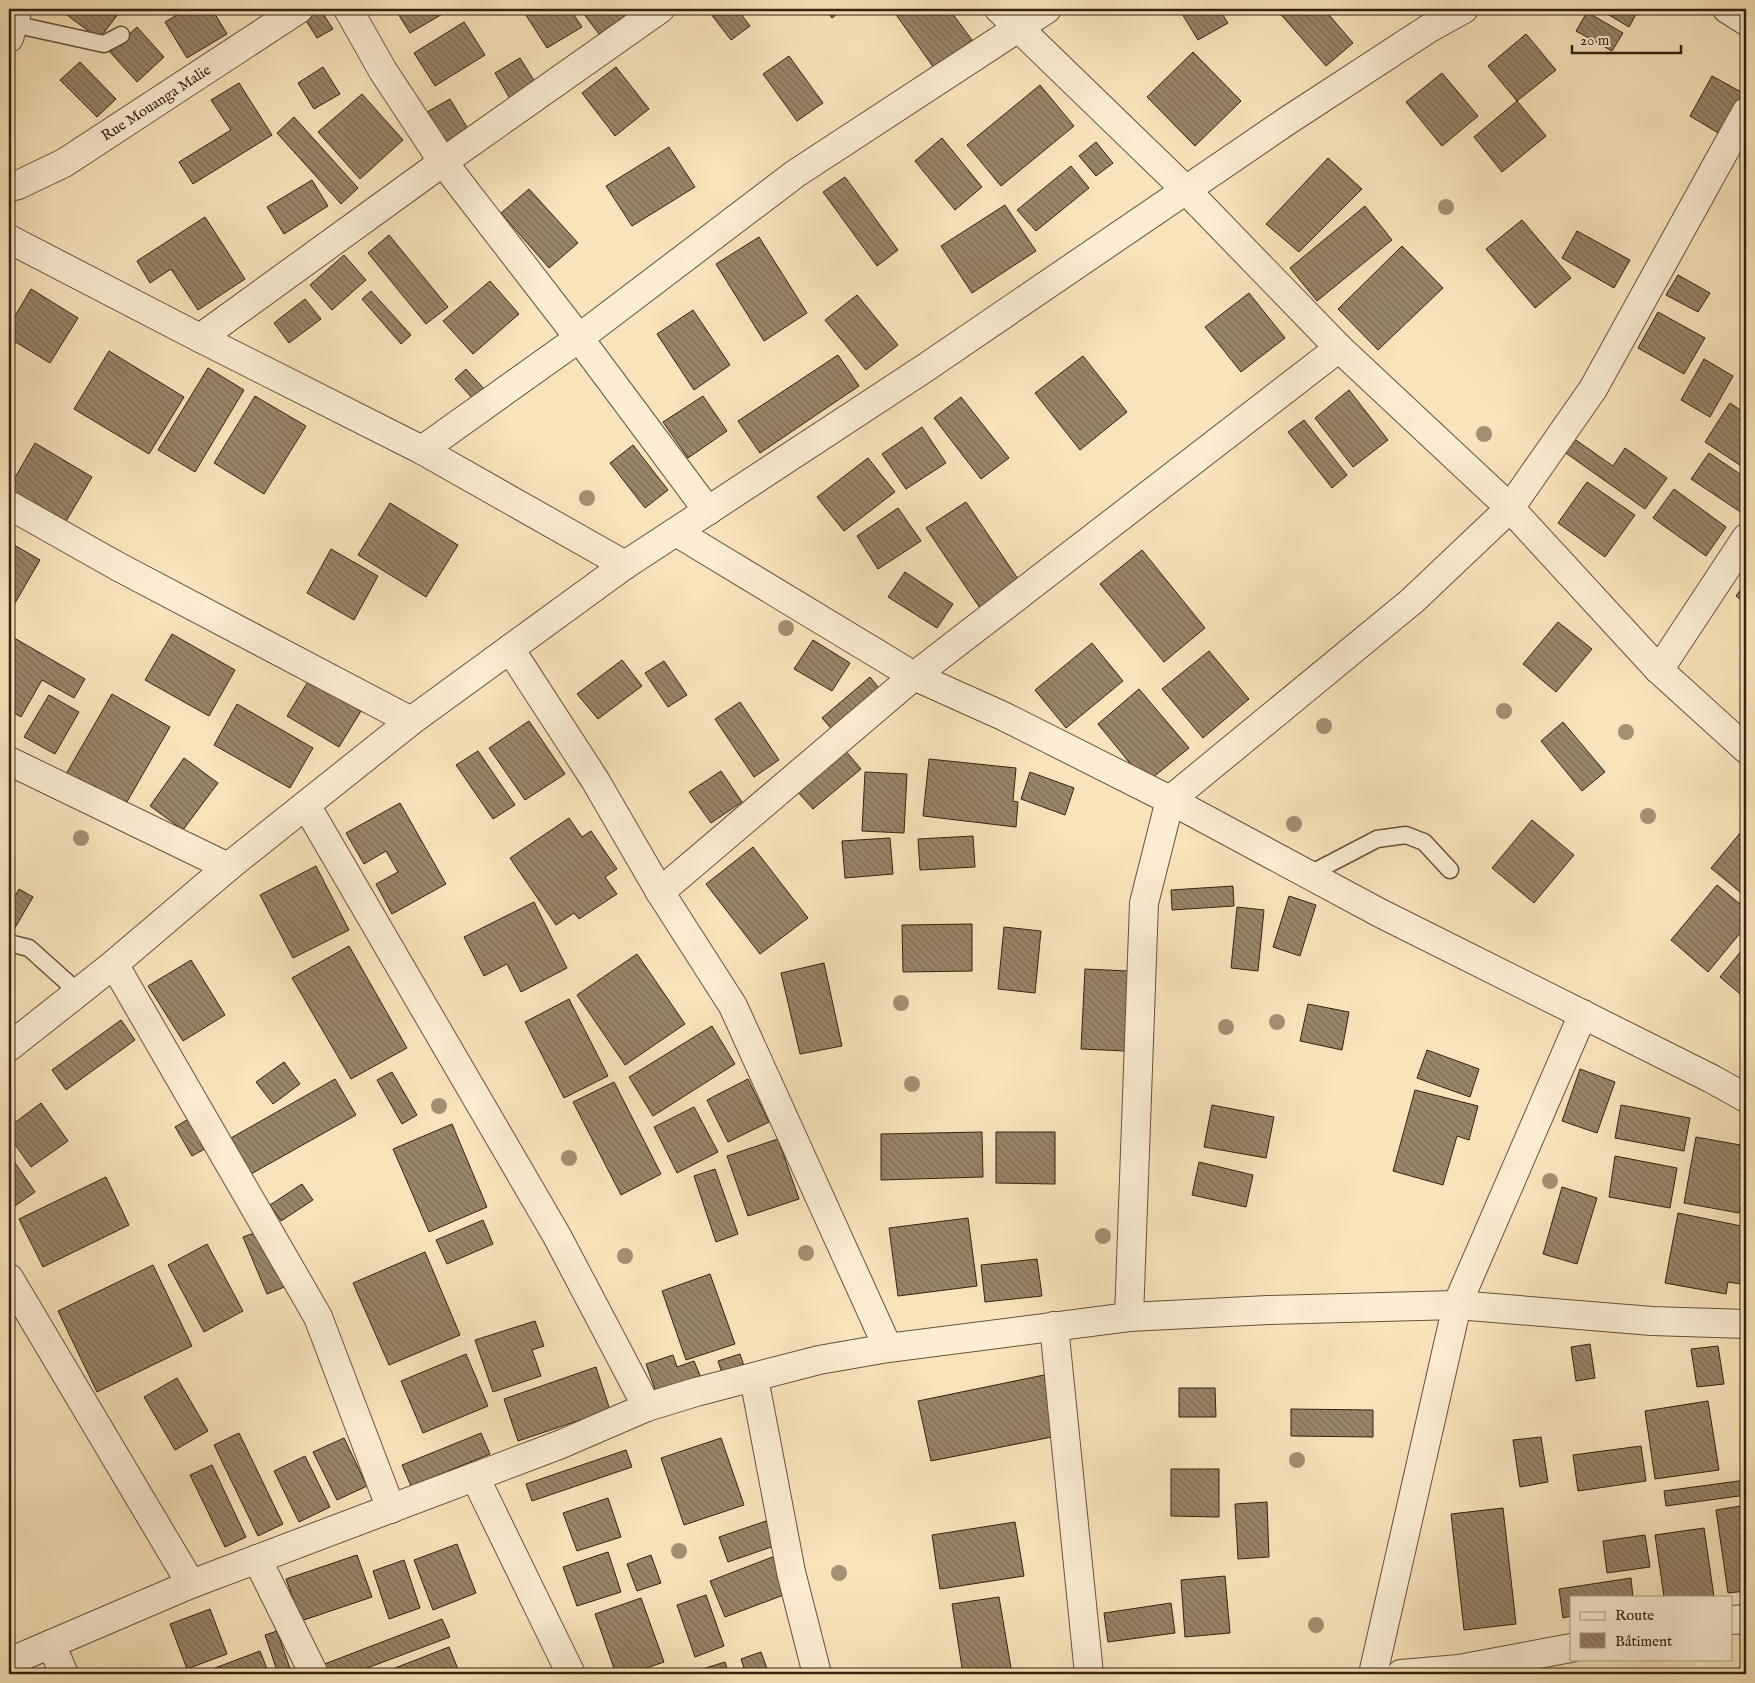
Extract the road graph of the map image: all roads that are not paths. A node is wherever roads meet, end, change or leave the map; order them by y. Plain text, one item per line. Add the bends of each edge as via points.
1 (299, 9) edge
2 (348, 9) edge
3 (660, 9) edge
4 (999, 9) edge
5 (1047, 9) edge
6 (1464, 9) edge
7 (1727, 9) edge
8 (1746, 21) edge
9 (13, 24) edge
10 (1019, 27) junction
11 (121, 35) dead end
12 (1746, 112) edge
13 (443, 162) junction
14 (9, 187) edge
15 (1186, 190) junction
16 (9, 239) edge
17 (200, 338) junction
18 (579, 338) junction
19 (1339, 348) junction
20 (422, 450) junction
21 (9, 505) edge
22 (1510, 508) junction
23 (708, 511) junction
24 (676, 532) junction
25 (1746, 538) edge
26 (625, 565) junction
27 (510, 649) junction
28 (1659, 670) junction
29 (914, 676) junction
30 (411, 721) junction
31 (1746, 749) edge
32 (9, 761) edge
33 (1170, 800) junction
34 (306, 805) junction
35 (228, 867) junction
36 (1450, 870) dead end
37 (1308, 875) junction
38 (660, 892) junction
39 (9, 943) edge
40 (114, 964) junction
41 (78, 992) junction
42 (1583, 1014) junction
43 (9, 1047) edge
44 (1746, 1098) edge
45 (9, 1278) edge
46 (1457, 1306) junction
47 (1129, 1317) junction
48 (1746, 1324) edge
49 (1054, 1326) junction
50 (888, 1348) junction
51 (754, 1378) junction
52 (647, 1407) junction
53 (476, 1477) junction
54 (391, 1509) junction
55 (256, 1559) junction
56 (191, 1584) junction
57 (1746, 1619) edge
58 (1732, 1620) edge
59 (51, 1644) junction
60 (1570, 1648) edge
61 (9, 1662) edge
62 (64, 1674) edge
63 (314, 1674) edge
64 (571, 1674) edge
65 (817, 1674) edge
66 (1089, 1674) edge
67 (1373, 1674) edge
68 (1401, 1674) edge

1 - 14 street, Rue Mouanga Malie via 64,163
2 - 13 street via 382,71
3 - 13 street
4 - 10 street
5 - 10 street
6 - 15 street via 1428,29
7 - 8 street
9 - 11 lane via 104,44
10 - 15 street
10 - 18 street via 795,174
12 - 22 street via 1593,389
13 - 17 street
13 - 18 street
15 - 19 street
15 - 23 street
16 - 17 street
17 - 20 street
18 - 20 street
18 - 23 street
19 - 22 street
19 - 29 street
20 - 26 street
21 - 30 street via 117,566
22 - 28 street
22 - 33 street via 1412,601
23 - 24 street
24 - 26 street
24 - 29 street
25 - 28 street
26 - 27 street
27 - 30 street
27 - 38 street via 595,780
28 - 31 street
29 - 33 street via 1003,716
29 - 38 street
30 - 34 street
32 - 35 street
33 - 37 street
33 - 47 street via 1144,903
34 - 35 street
34 - 52 street via 557,1236
35 - 40 street
36 - 37 lane via 1424,842 1406,835 1376,839
37 - 42 street
38 - 50 street via 732,1006
39 - 41 lane via 29,948
40 - 41 street
40 - 54 street via 318,1317
41 - 43 street
42 - 44 street
42 - 46 street
45 - 56 street
46 - 47 street
46 - 48 street via 1652,1321
46 - 67 street
47 - 49 street
49 - 50 street
49 - 66 street
50 - 51 street via 820,1360
51 - 52 street
51 - 65 street via 791,1572
52 - 53 street
53 - 54 street
53 - 64 street
54 - 55 street
55 - 56 street
55 - 63 street
56 - 59 street
57 - 58 street
59 - 61 street
59 - 62 street
60 - 68 street via 1459,1669

